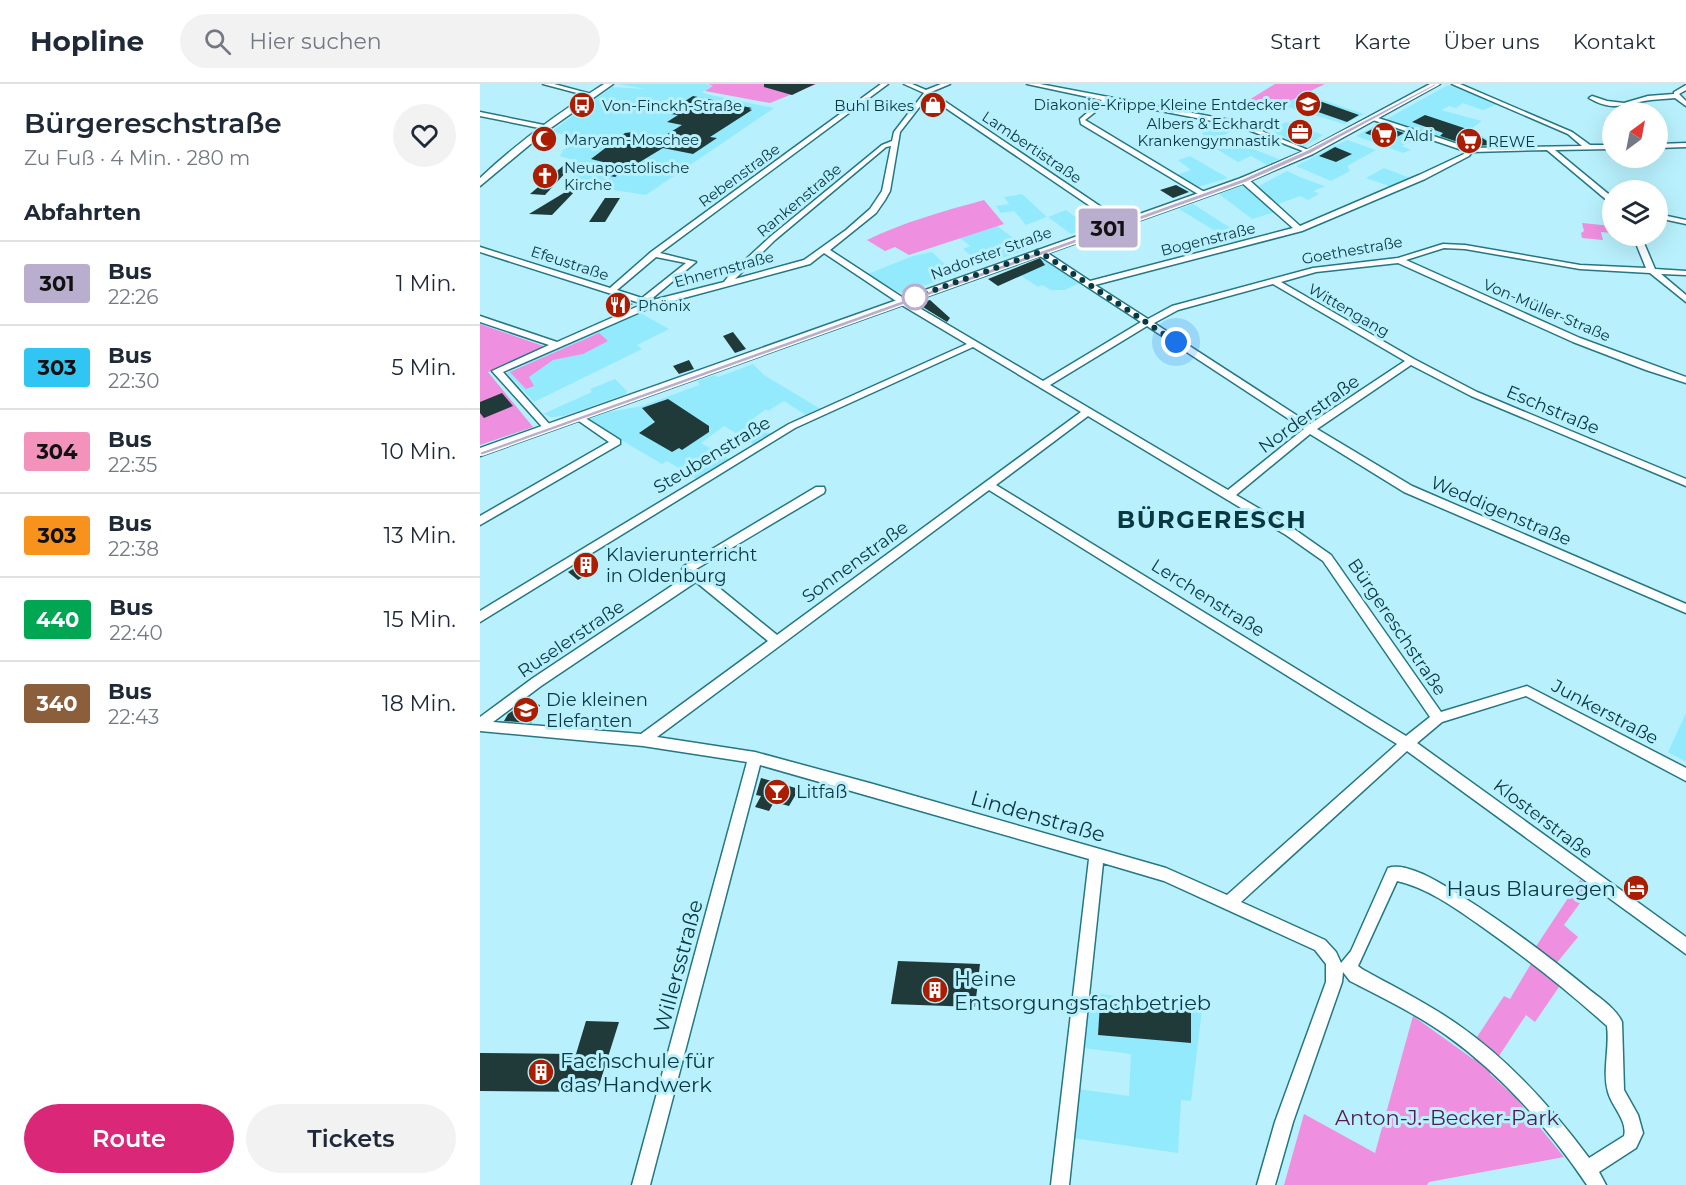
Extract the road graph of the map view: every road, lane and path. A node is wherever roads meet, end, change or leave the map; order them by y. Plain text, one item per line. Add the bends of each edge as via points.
1 (546, 84) edge
2 (609, 84) edge
3 (885, 84) edge
4 (907, 84) edge
5 (946, 84) edge
6 (1030, 84) edge
7 (1436, 84) edge
8 (1455, 84) edge
9 (1686, 87) edge
10 (926, 93) junction
11 (592, 95) junction
12 (1677, 96) junction
13 (1592, 98) dead end
14 (1107, 99) junction
15 (1686, 104) edge
16 (480, 114) edge
17 (1372, 118) junction
18 (544, 127) junction
19 (895, 142) junction
20 (1668, 146) edge
21 (1685, 146) edge
22 (1588, 147) junction
23 (1602, 147) edge
24 (1548, 148) junction
25 (1470, 150) junction
26 (1310, 152) junction
27 (1244, 180) junction
28 (480, 183) edge
29 (1602, 192) edge
30 (1203, 195) junction
31 (1668, 218) edge
32 (1686, 222) edge
33 (1121, 223) junction
34 (1299, 229) junction
35 (1641, 246) edge
36 (480, 249) edge
37 (825, 250) junction
38 (1040, 252) junction
39 (654, 254) junction
40 (1399, 260) junction
41 (1651, 270) junction
42 (1686, 273) edge
43 (1274, 281) junction
44 (727, 284) junction
45 (1088, 284) junction
46 (611, 291) junction
47 (1686, 299) edge
48 (647, 302) junction
49 (903, 302) junction
50 (480, 319) edge
51 (1146, 323) junction
52 (973, 344) junction
53 (558, 345) junction
54 (1411, 362) junction
55 (1686, 380) edge
56 (1043, 385) junction
57 (1088, 412) junction
58 (579, 417) junction
59 (548, 428) junction
60 (1310, 429) junction
61 (480, 452) edge
62 (1686, 483) edge
63 (989, 485) junction
64 (820, 490) dead end
65 (1228, 496) junction
66 (480, 521) edge
67 (696, 576) junction
68 (1686, 609) edge
69 (480, 617) edge
70 (777, 642) junction
71 (1438, 718) junction
72 (480, 725) edge
73 (643, 740) junction
74 (1407, 742) junction
75 (755, 758) junction
76 (1686, 775) edge
77 (1097, 855) junction
78 (1229, 903) junction
79 (1686, 946) edge
80 (1342, 965) junction
81 (1592, 1178) edge
82 (641, 1185) edge
83 (1060, 1185) edge
84 (1266, 1185) edge

1 - 11 street
2 - 11 street
3 - 39 street, Rebenstraße
4 - 10 street, Lambertistraße
5 - 10 street
6 - 14 street
7 - 17 street, Nadorster Straße
8 - 22 street via 1570,133
9 - 12 street
10 - 19 street, Ehnernstraße via 897,132
10 - 33 street, Lambertistraße
11 - 18 street
12 - 13 street via 1624,105
12 - 15 street
14 - 26 street via 1239,124
14 - 30 street via 1083,123
16 - 18 street
17 - 25 street
17 - 26 street, Nadorster Straße
18 - 28 street
19 - 37 street, Ehnernstraße via 881,201
19 - 44 street, Rankenstraße via 884,146 731,276
20 - 21 street
22 - 23 street
22 - 24 street
24 - 25 street
24 - 29 street
25 - 34 street, Bogenstraße via 1422,177
26 - 27 street, Nadorster Straße
27 - 30 street, Nadorster Straße
27 - 34 street, Bogenstraße
30 - 33 street, Nadorster Straße
31 - 32 street
33 - 38 street, Nadorster Straße
34 - 45 street, Bogenstraße
35 - 41 street
36 - 46 street, Efeustraße
37 - 44 street, Ehnernstraße via 800,265
37 - 49 street, Bürgereschstraße
38 - 45 street, Weddigenstraße
38 - 49 street, Nadorster Straße
39 - 46 street, Rebenstraße
39 - 48 street via 692,262
40 - 41 street, Goethestraße via 1451,245 1580,267
40 - 43 street, Goethestraße via 1332,267
40 - 55 street, Von-Müller-Straße via 1572,336
41 - 42 street, Goethestraße
41 - 47 street
43 - 51 street, Goethestraße via 1175,308
43 - 54 street, Wittengang
44 - 48 street, Ehnernstraße
45 - 51 street, Weddigenstraße
46 - 48 street, Efeustraße
48 - 53 street, Ehnernstraße
49 - 52 street, Bürgereschstraße
49 - 58 street, Nadorster Straße
50 - 53 street
51 - 56 street, Goethestraße
51 - 60 street, Weddigenstraße
52 - 56 street, Bürgereschstraße
52 - 69 street, Steubenstraße via 792,426
53 - 59 street, Ehnernstraße via 498,371
54 - 60 street, Norderstraße
54 - 62 street, Eschstraße via 1533,420
56 - 57 street, Bürgereschstraße
57 - 63 street, Sonnenstraße
57 - 65 street, Bürgereschstraße
58 - 59 street, Nadorster Straße
58 - 66 street via 616,442
59 - 61 street, Nadorster Straße
60 - 65 street, Norderstraße
60 - 68 street, Weddigenstraße via 1408,489
63 - 70 street, Sonnenstraße
63 - 74 street, Lerchenstraße
64 - 67 street, Ruselerstraße via 688,569
65 - 71 street, Bürgereschstraße via 1327,558
67 - 70 street
67 - 72 street, Ruselerstraße via 537,682
70 - 73 street, Sonnenstraße
71 - 74 street, Bürgereschstraße
71 - 76 street, Junkerstraße via 1527,691
72 - 73 street, Lindenstraße
73 - 75 street, Lindenstraße
74 - 78 street, Bürgereschstraße
74 - 79 street, Klosterstraße
75 - 77 street, Lindenstraße
75 - 82 street, Willersstraße
77 - 78 street, Lindenstraße via 1166,875
77 - 83 street
78 - 80 street, Lindenstraße via 1320,945
80 - 81 street, Lindenstraße via 1464,1039 1523,1093
80 - 81 street via 1356,956 1393,873 1402,872 1484,917 1604,1012 1617,1032 1615,1087 1630,1114 1634,1134
80 - 84 street via 1284,1122

